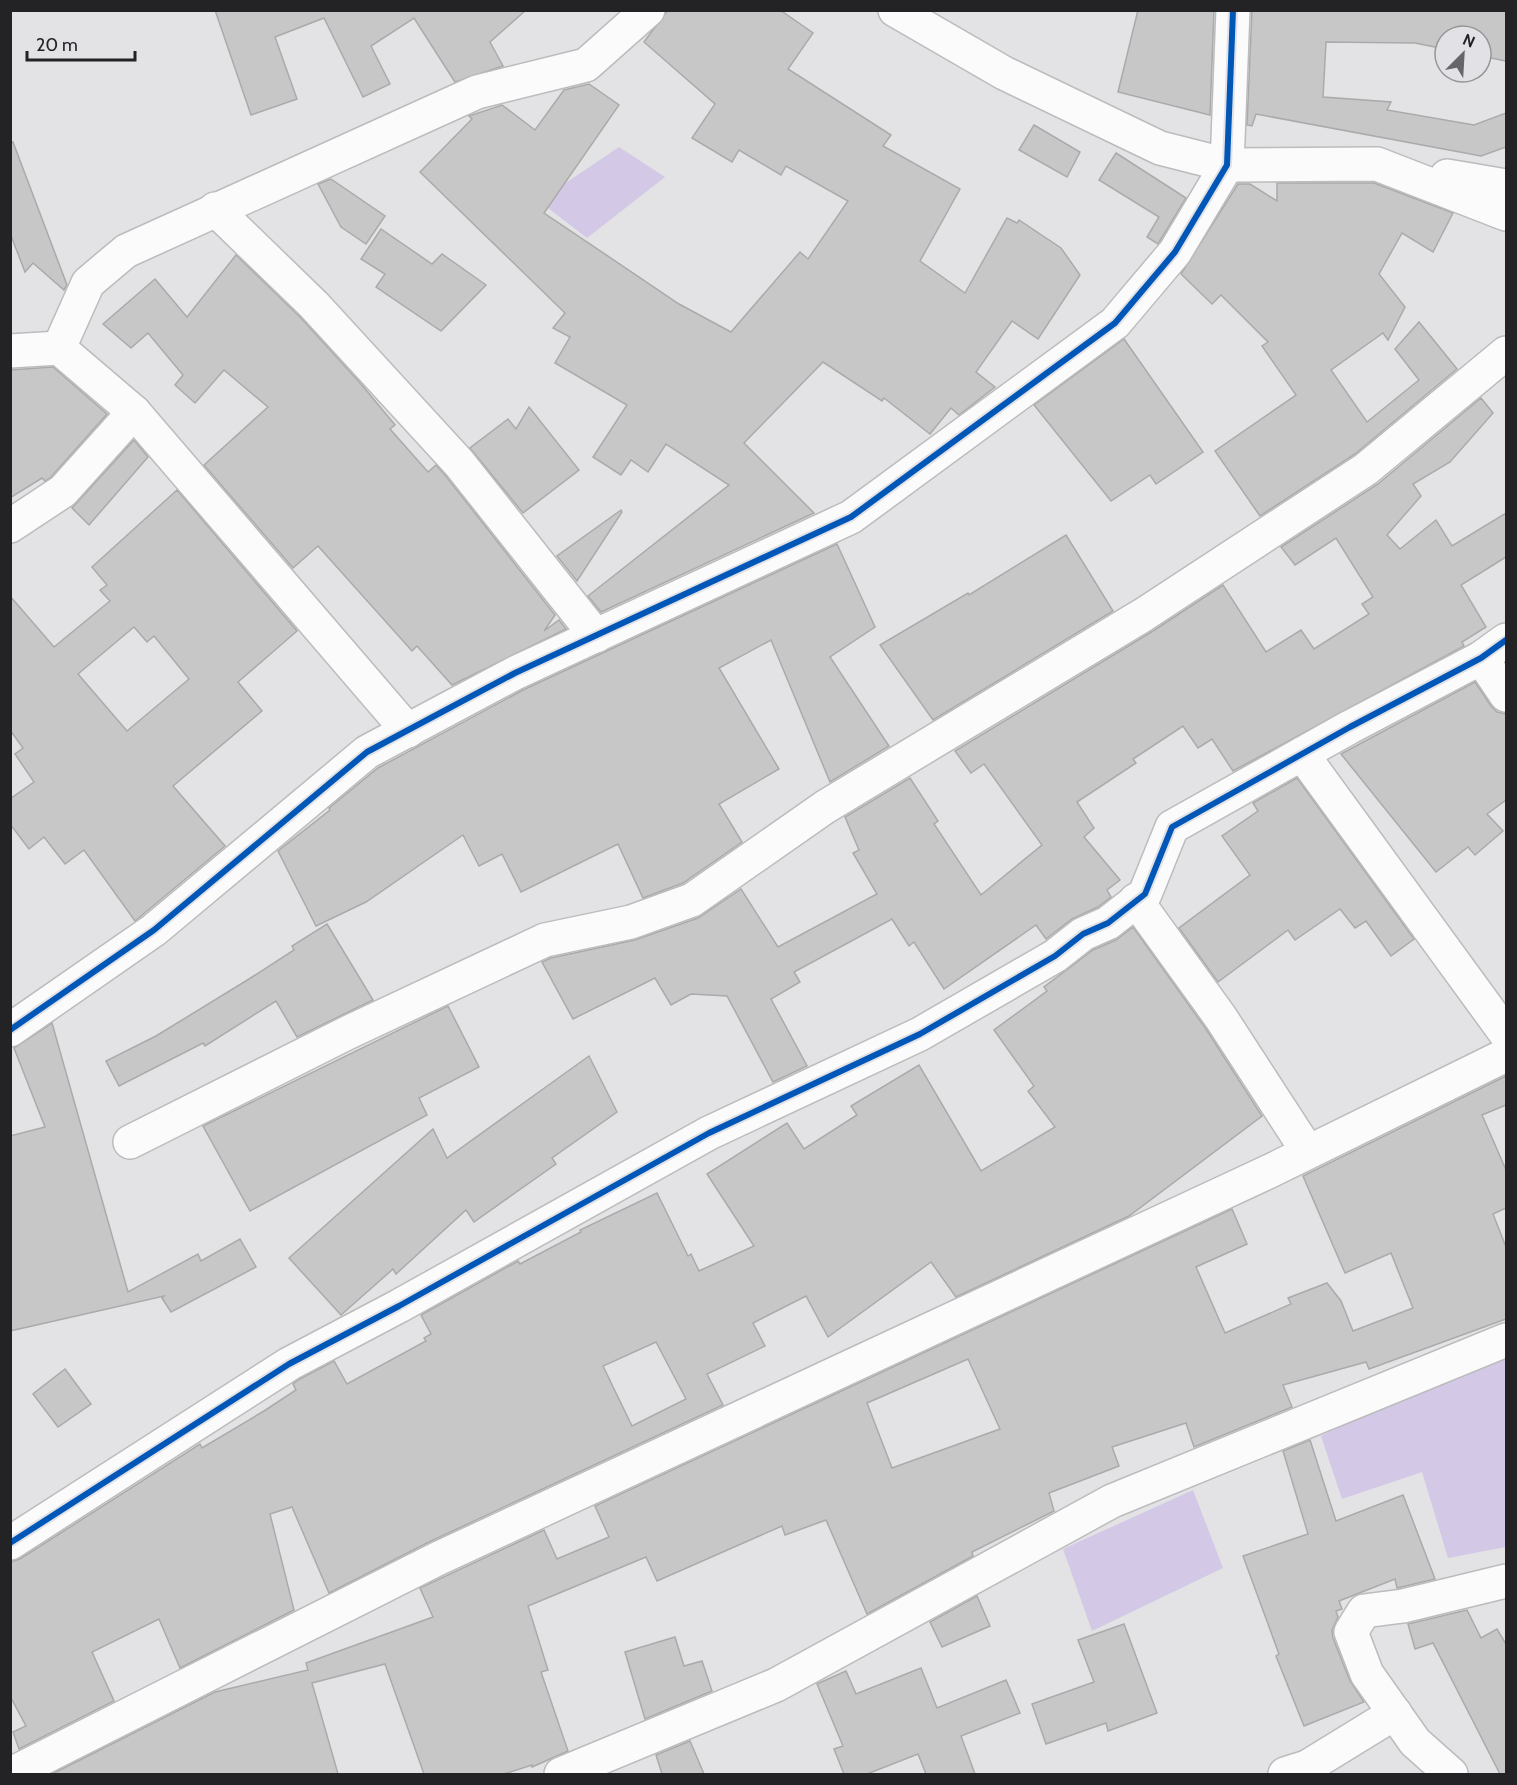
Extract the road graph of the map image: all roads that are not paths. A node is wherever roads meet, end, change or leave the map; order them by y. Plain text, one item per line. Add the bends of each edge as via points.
1 (648, 10) edge
2 (895, 10) edge
3 (1233, 10) edge
4 (1377, 164) junction
5 (1227, 165) junction
6 (1506, 186) edge
7 (215, 209) junction
8 (1506, 214) edge
9 (59, 348) junction
10 (10, 351) edge
11 (1506, 353) edge
12 (134, 412) junction
13 (10, 526) edge
14 (596, 636) junction
15 (1506, 639) edge
16 (1481, 658) junction
17 (1506, 695) edge
18 (408, 731) junction
19 (1302, 754) junction
20 (1136, 900) junction
21 (10, 1030) edge
22 (1506, 1034) edge
23 (1506, 1055) edge
24 (130, 1142) dead end
25 (1308, 1152) junction
26 (1506, 1340) edge
27 (10, 1543) edge
28 (1506, 1581) edge
29 (1395, 1713) junction
30 (11, 1774) edge
31 (561, 1774) edge
32 (1285, 1774) edge
33 (1451, 1774) edge

1 - 7 street via 586,65 477,92
2 - 5 street via 1004,72 1160,148
3 - 5 street
4 - 5 street
4 - 6 street
4 - 8 street
5 - 14 street via 1175,252 1115,323 851,517
7 - 9 street via 126,251 88,284
7 - 14 street via 314,305 459,463
9 - 10 street
9 - 12 street
11 - 24 street via 1366,469 1143,615 825,807 692,900 631,922 545,940 349,1032
12 - 13 street via 63,491
12 - 18 street
14 - 18 street via 515,673
15 - 16 street
16 - 17 street
16 - 19 street
18 - 21 street via 368,752 154,930
19 - 20 street via 1172,827 1145,894
19 - 22 street
20 - 25 street via 1221,1018
20 - 27 street via 1056,956 920,1034 709,1133 289,1364
23 - 25 street
25 - 30 street via 438,1558
26 - 31 street via 1112,1501 777,1685
28 - 29 street via 1364,1611 1351,1632 1367,1674
29 - 32 street via 1307,1767
29 - 33 street via 1415,1742

